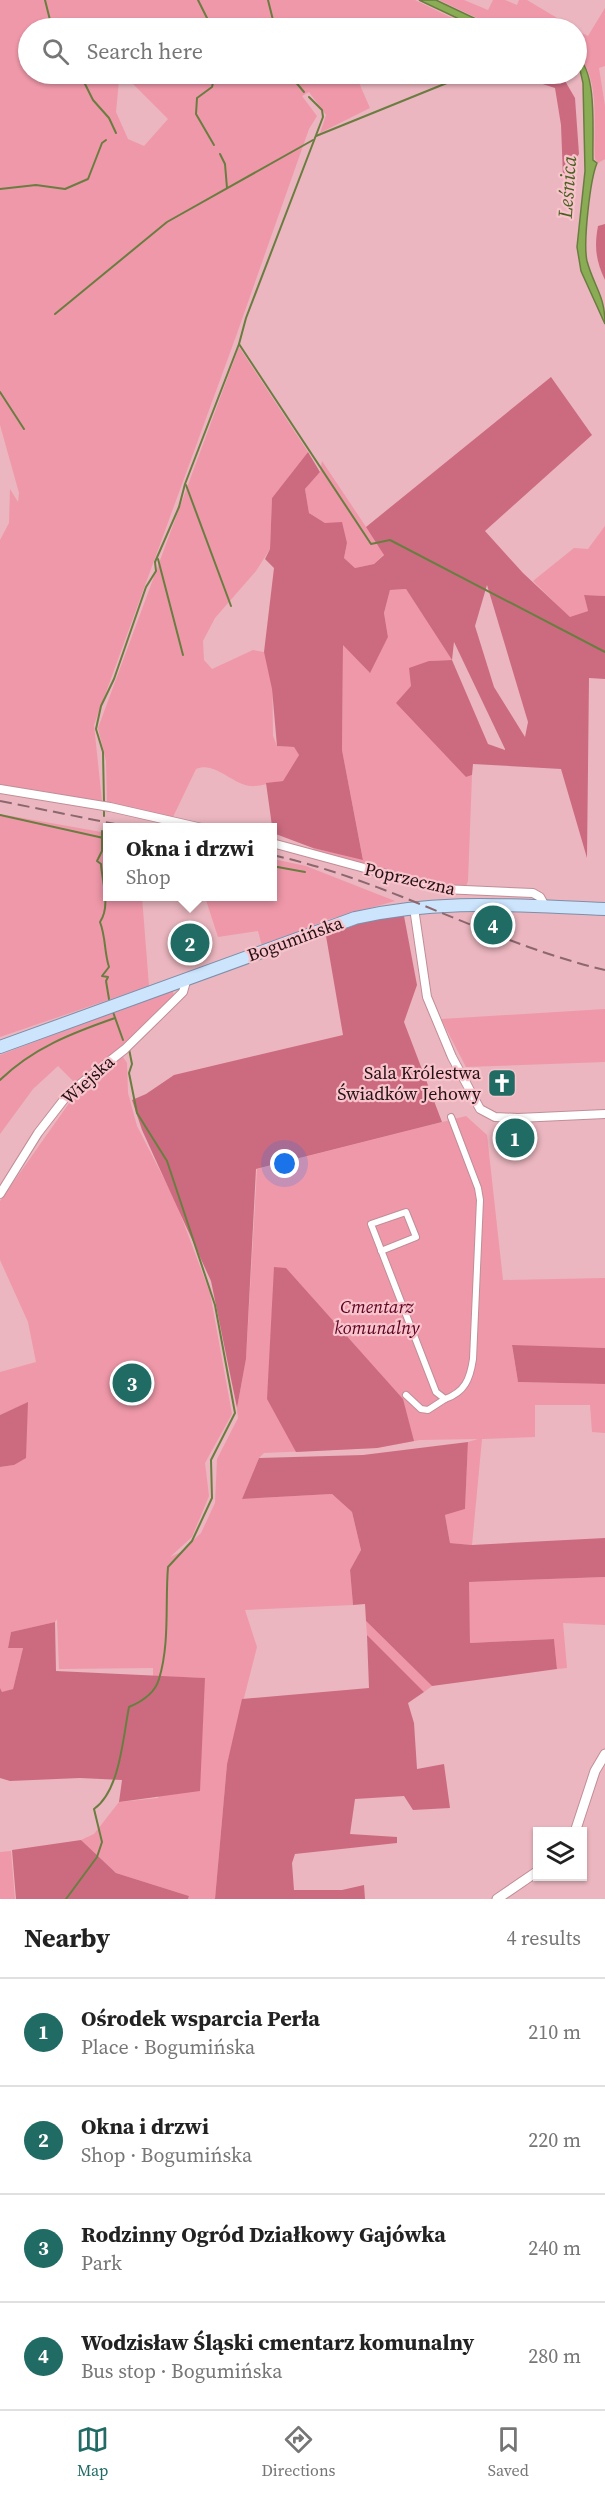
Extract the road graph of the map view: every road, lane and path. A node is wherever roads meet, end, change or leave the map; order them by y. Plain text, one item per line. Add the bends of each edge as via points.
1 (0, 789) edge
2 (180, 823) edge
3 (277, 844) edge
4 (545, 906) junction
5 (414, 908) junction
6 (605, 909) edge
7 (187, 978) junction
8 (0, 1047) edge
9 (605, 1114) edge
10 (451, 1117) dead end
11 (0, 1194) edge
12 (381, 1251) junction
13 (406, 1395) dead end
14 (445, 1399) junction
15 (605, 1754) edge
16 (577, 1827) edge
17 (533, 1874) edge
18 (497, 1899) edge

1 - 2 street
3 - 4 street, Poprzeczna via 442,889 533,893
4 - 5 main road, Bogumińska via 471,903
4 - 6 main road, Bogumińska
5 - 7 main road, Bogumińska via 355,918
5 - 9 street via 427,997 452,1057 480,1109 495,1117 518,1118
7 - 8 main road, Bogumińska
7 - 11 street, Wiejska via 183,992 170,1005 69,1093 38,1133
10 - 14 street via 480,1200 471,1376 464,1388
12 - 12 street via 416,1237 406,1212 371,1224
12 - 14 street via 436,1392
13 - 14 street via 428,1410
15 - 16 street via 595,1771
17 - 18 street

